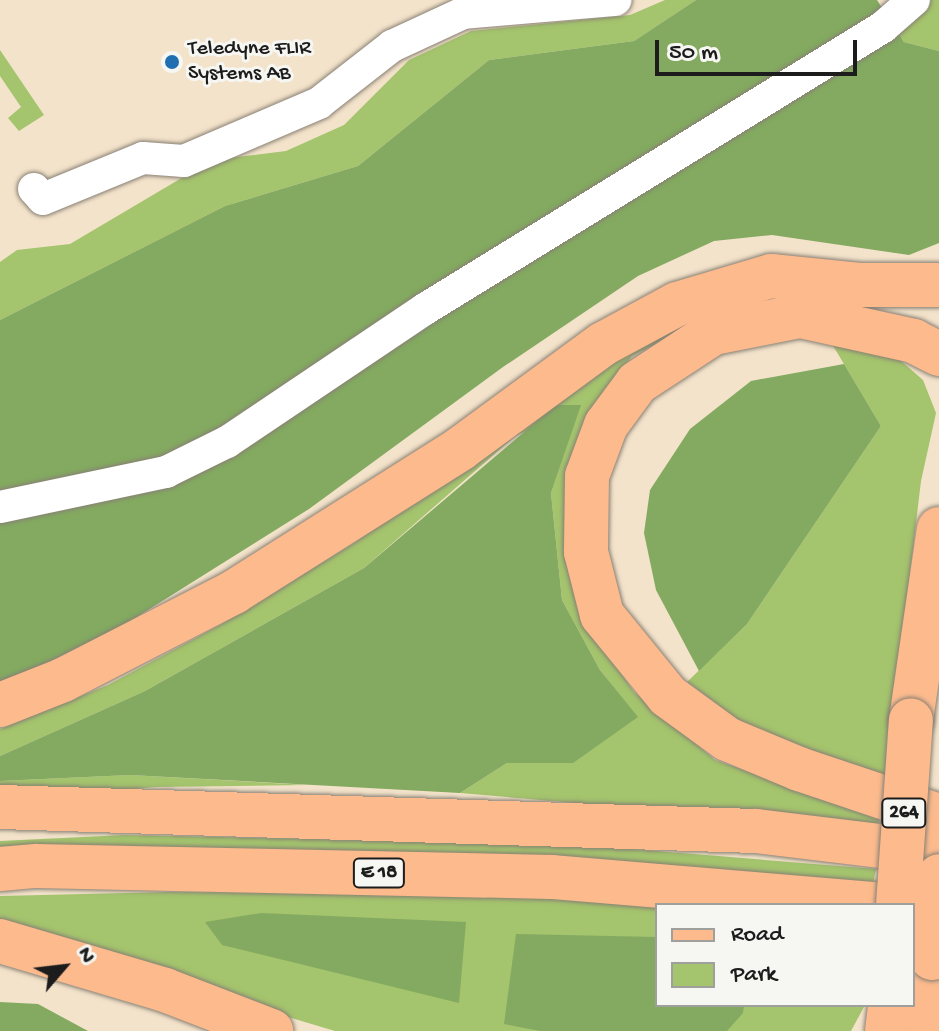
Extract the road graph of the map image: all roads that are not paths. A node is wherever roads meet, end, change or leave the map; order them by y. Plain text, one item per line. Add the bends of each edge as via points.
1 (615, 0) edge
2 (914, 0) edge
3 (34, 189) dead end
4 (939, 285) edge
5 (939, 354) edge
6 (0, 507) edge
7 (939, 529) edge
8 (0, 705) edge
9 (0, 807) edge
10 (939, 816) edge
11 (939, 853) edge
12 (0, 869) edge
13 (939, 876) edge
14 (862, 903) edge
15 (898, 903) edge
16 (915, 908) edge
17 (939, 910) edge
18 (0, 941) edge
19 (890, 1007) edge
20 (271, 1031) edge
21 (887, 1031) edge
22 (931, 1031) edge

1 - 3 street via 463,13 392,46 319,103 184,161 143,158 43,199
2 - 6 street via 883,27 425,309 227,442 166,472
4 - 8 main road via 860,285 771,276 677,304 603,344 460,449 234,592 63,680
5 - 10 main road via 914,341 800,316 713,333 637,383 606,425 587,476 586,552 602,615 668,696 727,739
7 - 15 main road, 264, bridge via 911,720
9 - 11 main road via 756,831
12 - 14 main road, E 18 via 552,877
13 - 22 main road, bridge
16 - 17 main road
18 - 20 main road via 165,990
19 - 21 main road

